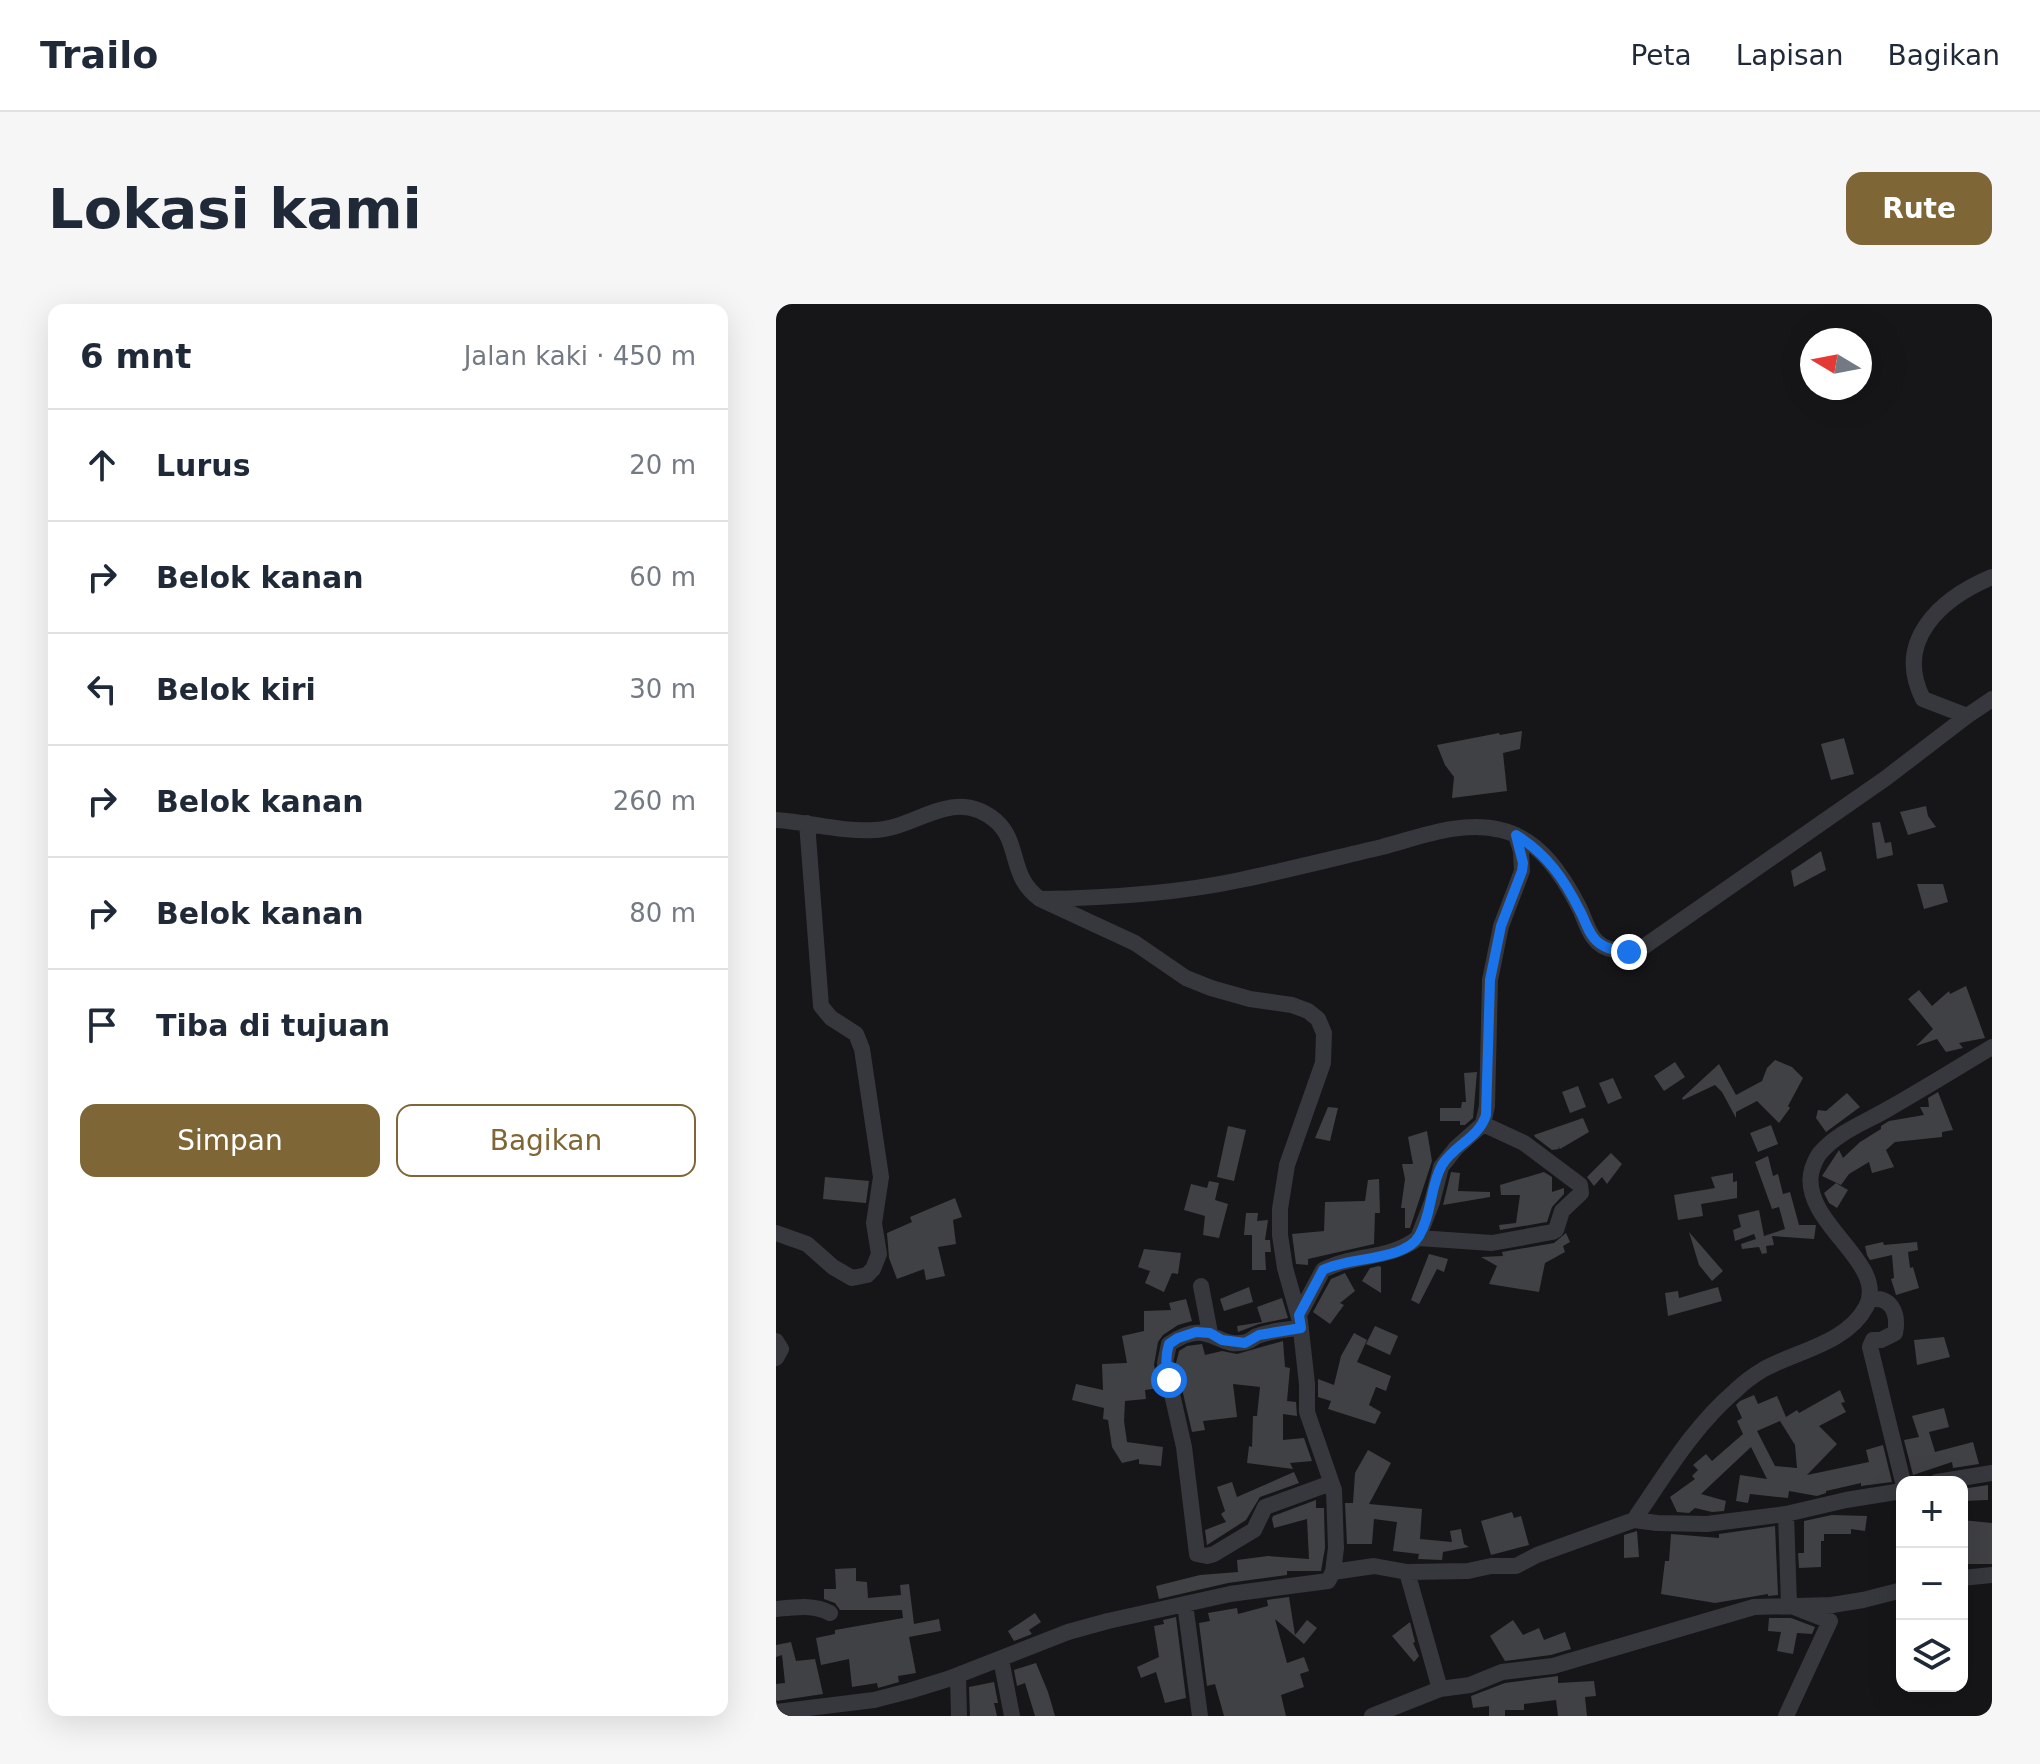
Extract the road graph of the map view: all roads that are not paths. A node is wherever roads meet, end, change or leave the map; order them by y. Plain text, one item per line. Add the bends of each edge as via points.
1 (1992, 577) edge
2 (1992, 699) edge
3 (1967, 716) junction
4 (776, 820) edge
5 (807, 823) junction
6 (1516, 835) junction
7 (1040, 899) junction
8 (1992, 1047) edge
9 (1483, 1124) junction
10 (776, 1233) edge
11 (1418, 1238) junction
12 (1201, 1286) dead end
13 (1869, 1300) junction
14 (1300, 1321) junction
15 (1210, 1333) junction
16 (776, 1341) edge
17 (776, 1358) edge
18 (1992, 1473) edge
19 (1902, 1476) edge
20 (1968, 1477) edge
21 (1331, 1483) junction
22 (1896, 1492) edge
23 (1786, 1514) junction
24 (1634, 1520) junction
25 (1333, 1572) junction
26 (1407, 1572) junction
27 (1992, 1575) edge
28 (1968, 1577) edge
29 (1896, 1592) edge
30 (1185, 1604) junction
31 (1789, 1605) junction
32 (776, 1609) edge
33 (830, 1613) dead end
34 (1001, 1659) junction
35 (958, 1675) junction
36 (1440, 1689) junction
37 (776, 1712) edge
38 (800, 1712) edge
39 (959, 1716) edge
40 (1012, 1716) edge
41 (1200, 1716) edge
42 (1372, 1716) edge
43 (1786, 1716) edge

1 - 3 street via 1950,598 1928,621 1914,661 1915,683 1923,699
2 - 3 street
3 - 6 street via 1861,796 1629,952 1613,950 1592,936 1564,879 1537,848
4 - 5 street
5 - 7 street via 879,830 938,809 985,813 1010,841 1024,884
5 - 10 street via 821,1006 856,1034 864,1064 881,1177 874,1223 879,1254 867,1275 852,1278 814,1248
6 - 7 street via 1480,826 1461,828 1236,881
6 - 9 street via 1523,863 1501,926 1490,980
7 - 14 street via 1135,943 1199,983 1292,1005 1318,1019 1326,1047 1323,1063 1294,1141 1280,1209 1285,1268
8 - 13 street via 1843,1134 1815,1162 1811,1180 1818,1209 1859,1262 1870,1285
9 - 11 street via 1441,1167
9 - 11 street via 1524,1143 1580,1185 1581,1193 1562,1211 1552,1232 1492,1243
11 - 14 street via 1393,1252 1323,1270
12 - 15 street
13 - 19 street via 1881,1297 1889,1302 1896,1323 1895,1333 1873,1340 1870,1347
13 - 24 street via 1843,1332 1762,1370 1734,1391 1687,1442
14 - 15 street via 1245,1343
14 - 21 street via 1307,1412
15 - 21 street via 1182,1336 1169,1344 1165,1363 1184,1447 1197,1554 1214,1554 1254,1530 1265,1507
16 - 17 street via 781,1349
18 - 20 street
21 - 25 street
22 - 23 street
23 - 24 street via 1707,1524
23 - 31 street
24 - 26 street via 1516,1566
25 - 26 street via 1374,1566
25 - 30 street via 1328,1581
26 - 36 street
27 - 28 street
29 - 31 street via 1832,1605
30 - 34 street via 1068,1632
30 - 41 street
31 - 36 street via 1754,1607 1553,1666 1502,1672 1470,1685
31 - 43 street via 1830,1621
32 - 33 street
34 - 35 street
34 - 40 street
35 - 38 street via 874,1700
35 - 39 street
36 - 42 street
37 - 38 street

